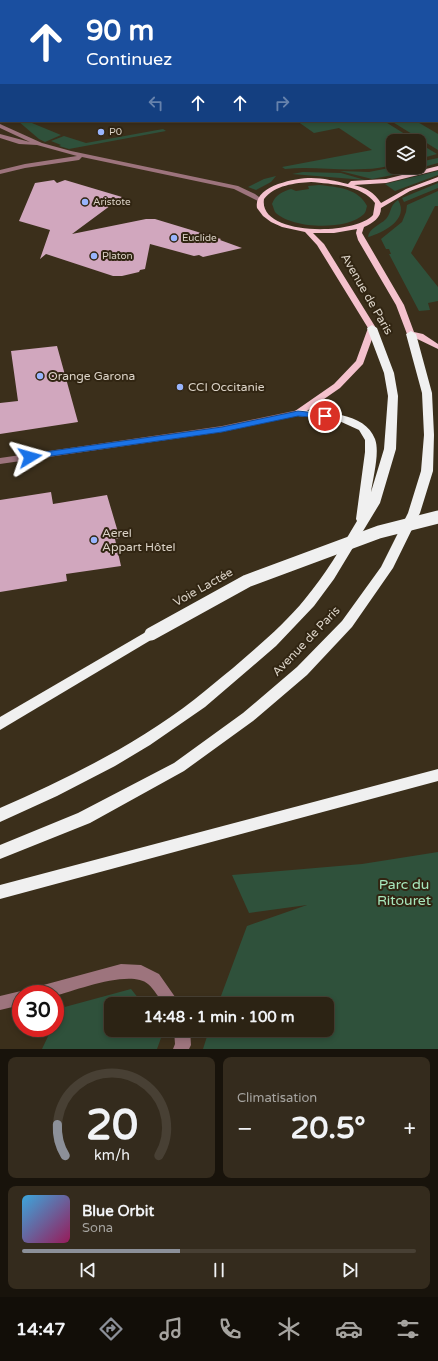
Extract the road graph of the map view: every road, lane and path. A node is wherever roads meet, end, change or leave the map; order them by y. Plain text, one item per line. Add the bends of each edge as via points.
1 (0, 126) edge
2 (0, 136) edge
3 (40, 144) junction
4 (87, 158) junction
5 (438, 168) edge
6 (0, 172) edge
7 (438, 179) edge
8 (339, 182) junction
9 (260, 200) junction
10 (379, 207) junction
11 (361, 226) junction
12 (306, 230) junction
13 (372, 328) junction
14 (411, 334) junction
15 (438, 347) edge
16 (298, 413) junction
17 (0, 461) edge
18 (438, 518) edge
19 (361, 526) junction
20 (0, 724) edge
21 (438, 775) edge
22 (0, 815) edge
23 (0, 852) edge
24 (0, 892) edge
25 (64, 986) edge
26 (167, 997) edge
27 (12, 1001) edge
28 (0, 1004) edge
29 (182, 1037) edge
30 (181, 1049) edge

1 - 3 street
2 - 3 street via 19,142
3 - 4 street
4 - 6 street
4 - 9 street via 236,187
5 - 8 main road via 386,181
7 - 10 main road via 408,190
8 - 9 main road via 311,180 285,184 266,193
8 - 10 main road via 371,194
9 - 12 main road via 261,208 269,218 285,226
10 - 11 main road via 374,217
11 - 12 main road via 329,231
11 - 14 main road, Avenue de Paris via 359,233 362,240 400,305
12 - 13 main road, Avenue de Paris via 320,244
13 - 16 main road via 360,362 337,386
13 - 19 highway, Avenue de Paris via 389,373 393,396 392,421 390,449 383,476 374,503
14 - 15 main road via 420,336
14 - 23 highway, Avenue de Paris via 427,393 427,471 414,513 386,568 347,624 302,671 248,717 179,767 84,818
16 - 17 street via 222,429
16 - 19 highway via 339,417 363,428 370,440
18 - 20 highway, Voie Lactée, bridge via 379,532 247,581 151,634
19 - 22 highway, Avenue de Paris via 330,576 308,603 271,642 200,703 110,762
21 - 24 highway
25 - 26 street via 121,971 141,972 154,979
27 - 28 street
29 - 30 street

